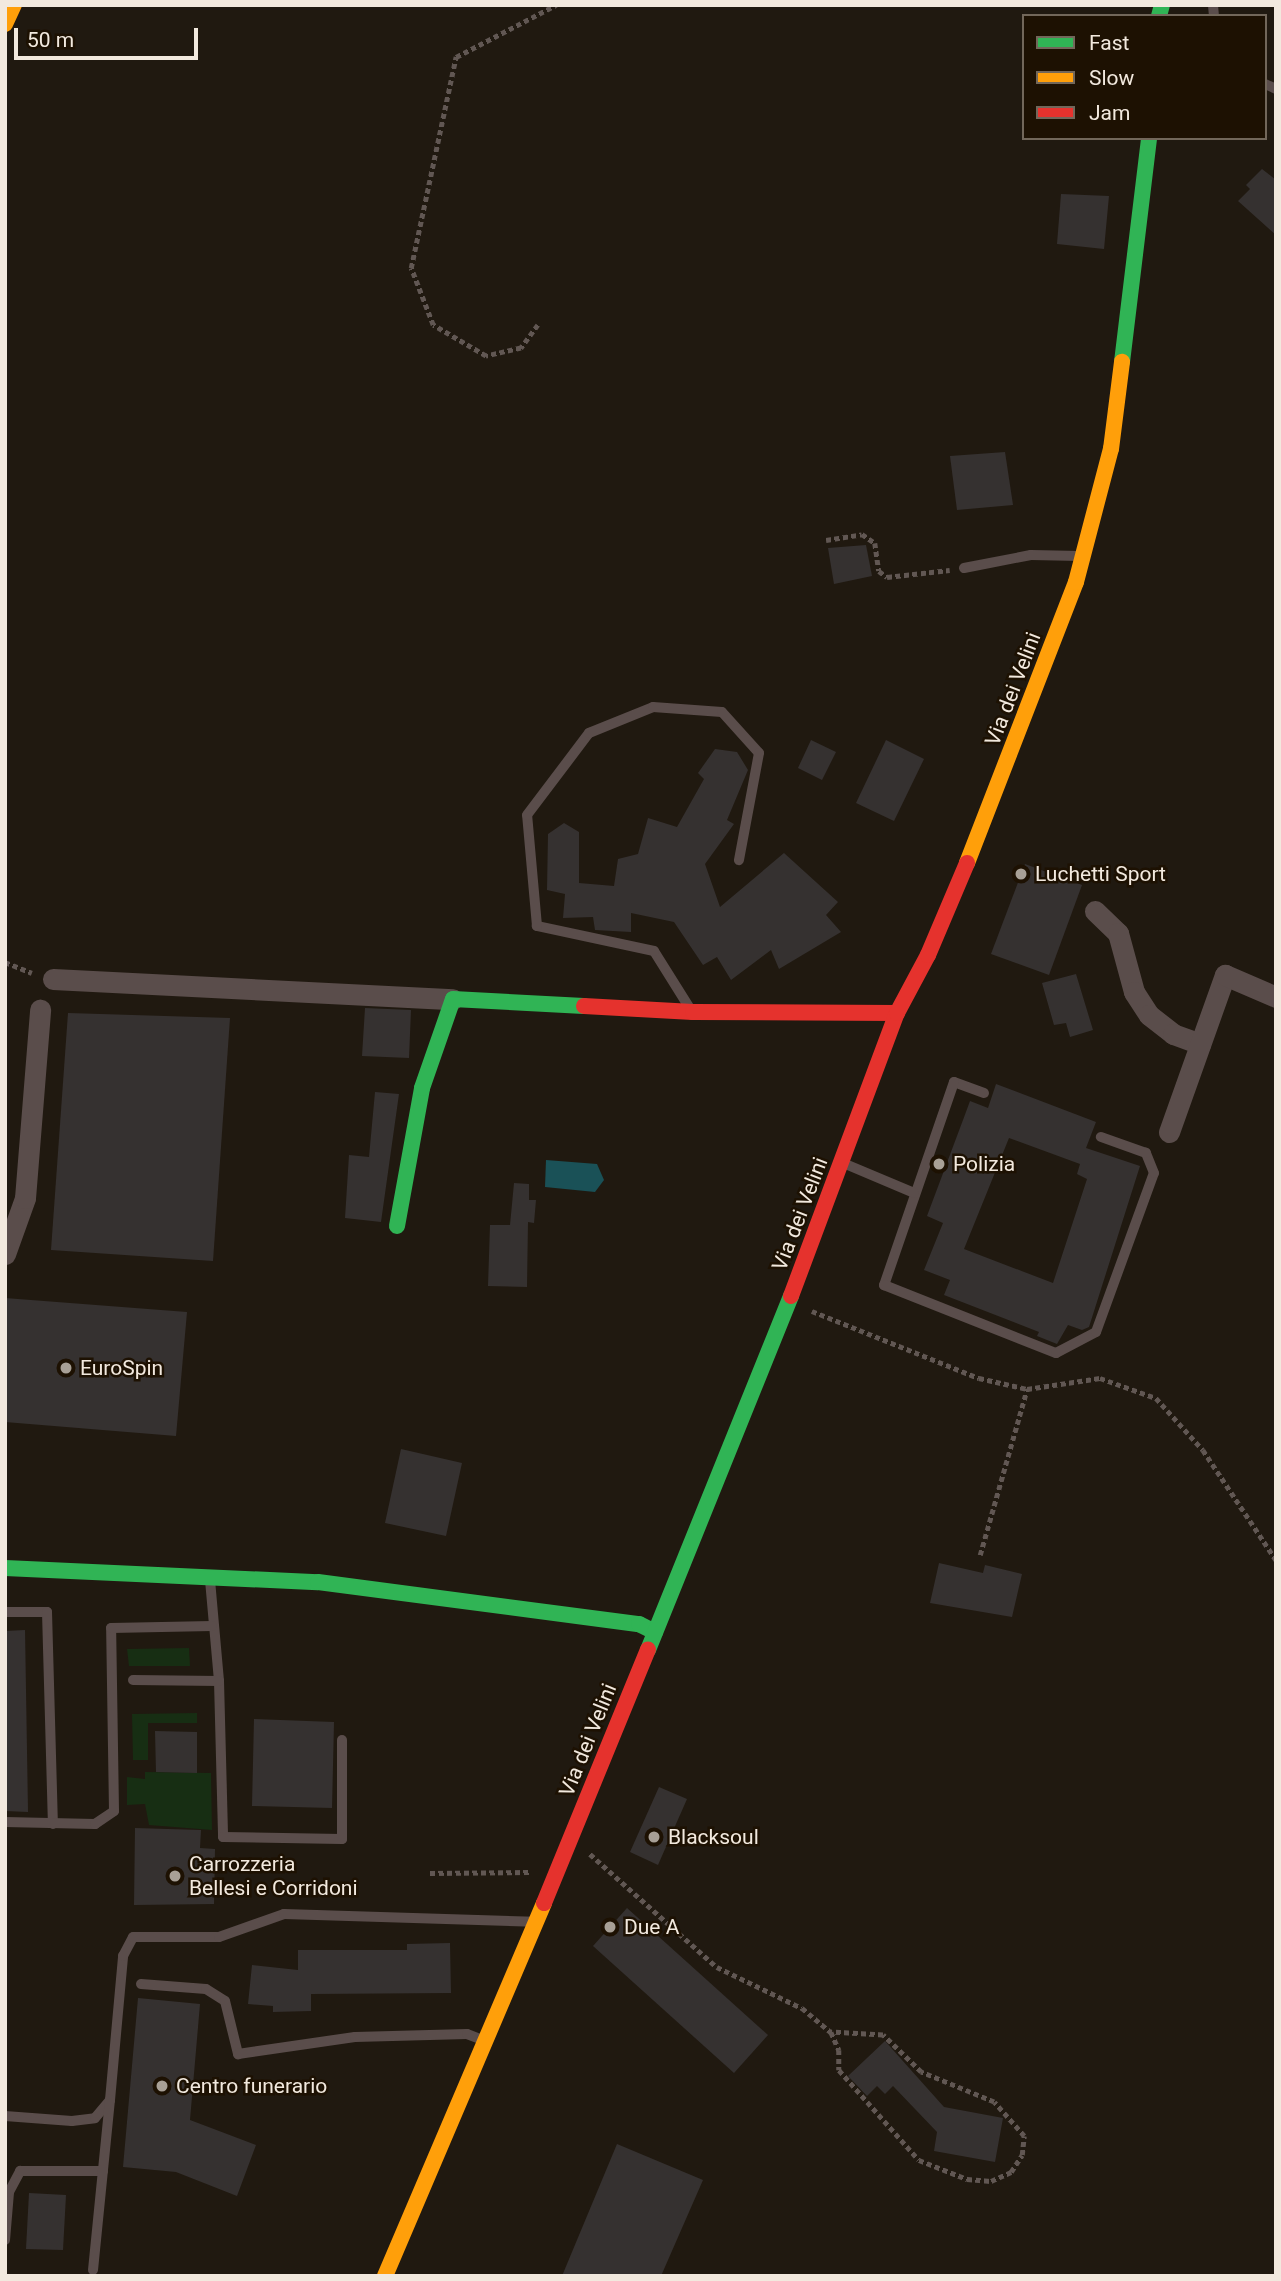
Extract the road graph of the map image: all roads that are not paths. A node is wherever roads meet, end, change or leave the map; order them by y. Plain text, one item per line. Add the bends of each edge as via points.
1 (14, 5) edge
2 (5, 24) edge
3 (1149, 140) edge
4 (1083, 557) junction
5 (964, 568) road end
6 (739, 860) dead end
7 (1095, 911) dead end
8 (53, 979) road end
9 (1276, 997) edge
10 (453, 999) junction
11 (40, 1010) dead end
12 (692, 1012) junction
13 (897, 1013) junction
14 (1200, 1044) junction
15 (984, 1093) dead end
16 (1169, 1132) dead end
17 (1101, 1137) dead end
18 (843, 1163) junction
19 (914, 1193) junction
20 (397, 1226) dead end
21 (5, 1254) edge
22 (5, 1568) edge
23 (210, 1577) junction
24 (5, 1612) edge
25 (212, 1626) junction
26 (655, 1632) junction
27 (133, 1679) dead end
28 (219, 1681) junction
29 (342, 1740) dead end
30 (5, 1822) edge
31 (53, 1824) junction
32 (534, 1922) junction
33 (141, 1984) dead end
34 (486, 2041) junction
35 (110, 2100) junction
36 (5, 2116) edge
37 (103, 2171) junction
38 (5, 2240) edge
39 (93, 2270) dead end
40 (385, 2276) edge

1 - 2 street
3 - 4 street, Via dei Velini via 1111,449
4 - 5 lane via 1031,555
4 - 13 street, Via dei Velini via 992,803 928,955
6 - 12 lane via 759,752 722,712 653,707 589,733 527,815 537,926 654,951
7 - 14 street via 1118,933 1134,992 1149,1015 1173,1034
8 - 10 street
9 - 14 street via 1225,975
10 - 12 street
10 - 20 street via 422,1088
11 - 21 street via 25,1198
12 - 13 street
13 - 18 street, Via dei Velini
14 - 16 street
15 - 19 lane via 954,1082
17 - 19 lane via 1146,1153 1154,1173 1096,1332 1056,1353 884,1286
18 - 19 lane
18 - 26 street, Via dei Velini
22 - 23 street
23 - 25 lane
23 - 26 street via 317,1582 639,1625
24 - 31 lane via 47,1612
25 - 28 lane
25 - 31 lane via 111,1628 114,1811 94,1824
26 - 32 street, Via dei Velini
27 - 28 lane
28 - 29 lane via 223,1837 342,1839
30 - 31 lane
32 - 34 street, Via dei Velini
32 - 35 lane via 284,1914 219,1937 133,1937 123,1956
33 - 34 lane via 206,1989 225,2001 238,2054 355,2037 467,2034
34 - 40 street, Via dei Velini
35 - 36 lane via 95,2118 72,2121
35 - 37 lane
37 - 38 lane via 20,2171 9,2192
37 - 39 lane

